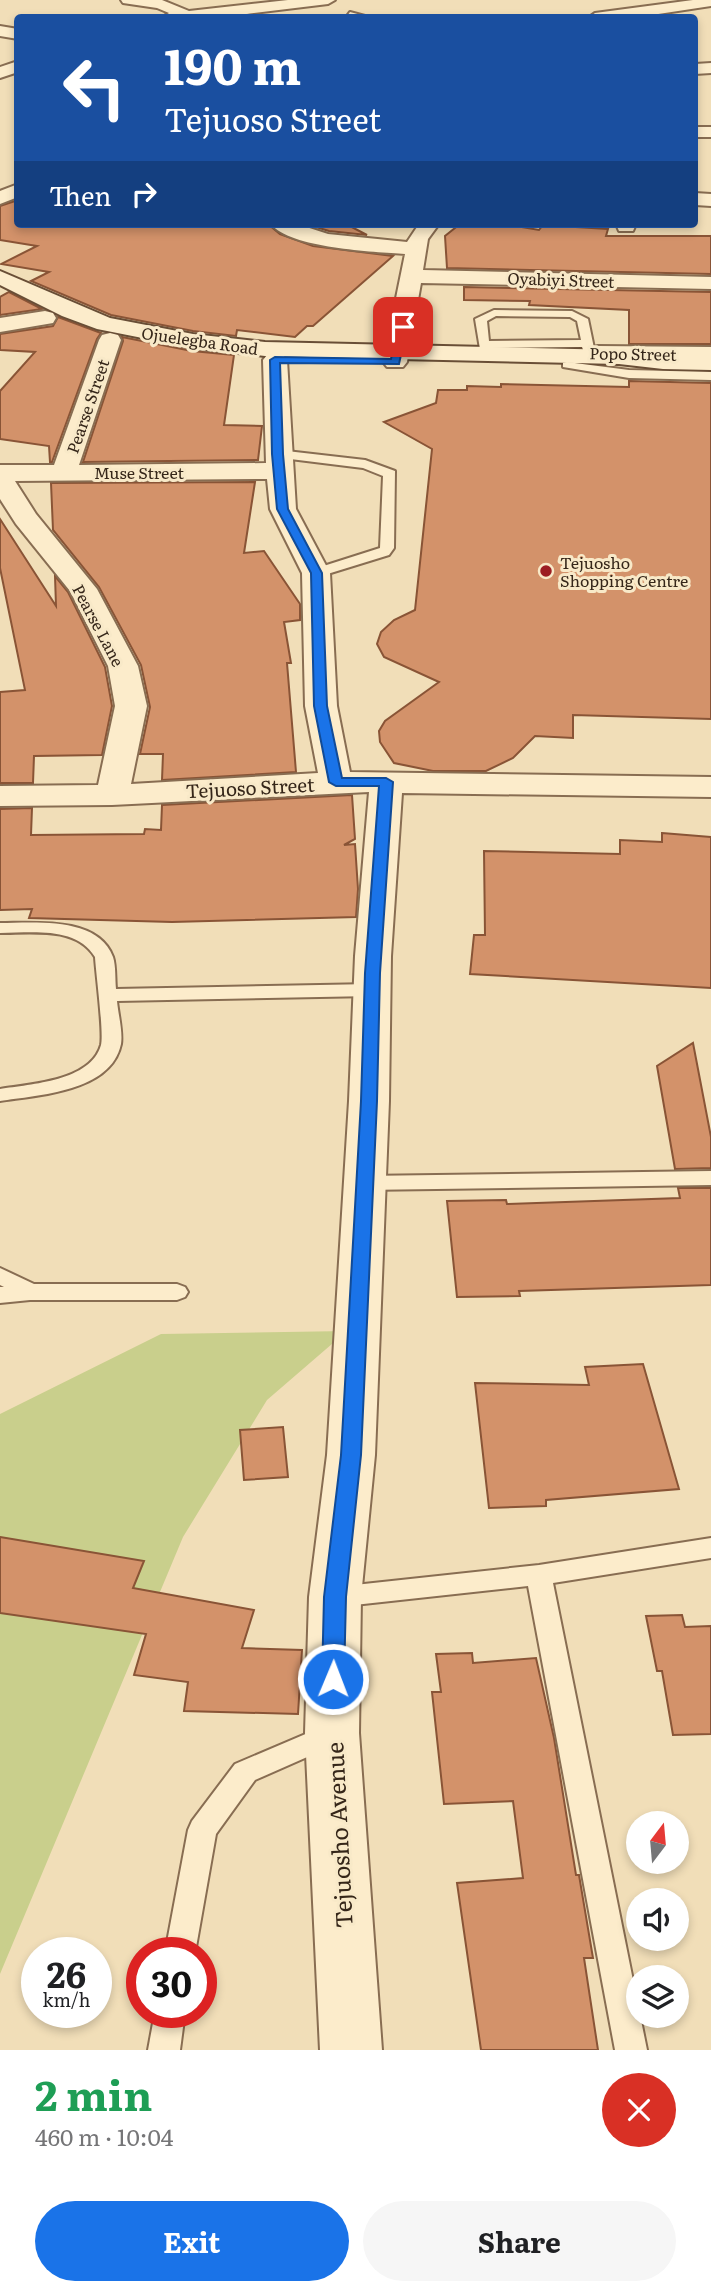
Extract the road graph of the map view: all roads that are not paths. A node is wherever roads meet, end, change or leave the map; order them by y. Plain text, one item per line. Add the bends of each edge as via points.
1 (128, 0) edge
2 (328, 0) edge
3 (711, 2) edge
4 (281, 3) edge
5 (232, 10) junction
6 (182, 14) edge
7 (194, 14) edge
8 (242, 14) edge
9 (624, 14) edge
10 (288, 228) edge
11 (426, 228) edge
12 (416, 250) junction
13 (410, 276) junction
14 (0, 277) edge
15 (711, 284) edge
16 (0, 296) edge
17 (45, 318) junction
18 (0, 325) edge
19 (110, 340) junction
20 (588, 348) junction
21 (485, 349) junction
22 (396, 357) junction
23 (275, 360) junction
24 (561, 360) junction
25 (709, 364) edge
26 (278, 463) junction
27 (64, 472) junction
28 (0, 476) edge
29 (316, 573) junction
30 (336, 782) junction
31 (386, 782) junction
32 (711, 787) edge
33 (112, 795) junction
34 (0, 796) edge
35 (0, 928) edge
36 (372, 990) junction
37 (108, 995) junction
38 (0, 1095) edge
39 (711, 1178) edge
40 (363, 1183) junction
41 (0, 1275) edge
42 (30, 1292) junction
43 (177, 1292) dead end
44 (0, 1295) edge
45 (711, 1548) edge
46 (539, 1575) junction
47 (335, 1597) junction
48 (332, 1733) junction
49 (183, 1937) edge
50 (167, 2028) edge
51 (163, 2050) edge
52 (351, 2050) edge
53 (631, 2050) edge

1 - 6 street via 160,4
2 - 4 street
3 - 9 street
4 - 5 street
5 - 7 street
5 - 8 lane
10 - 12 street via 312,236
11 - 12 street
12 - 13 street
13 - 15 street, Oyabiyi Street
13 - 22 street
14 - 22 street, Ojuelegba Road via 105,324 167,337 254,349
16 - 17 street, Ojuelegba Road
17 - 18 street
17 - 19 street, Ojuelegba Road
19 - 23 street, Ojuelegba Road
19 - 27 street, Pearse Street
20 - 21 lane
20 - 21 lane via 582,319 572,314 494,313 481,319
20 - 24 street, Popo Street
20 - 25 street, Popo Street
21 - 22 street, Ojuelegba Road
21 - 24 street, Ojuelegba Road
22 - 23 street, Ojuelegba Road
22 - 24 street, Ojuelegba Road
23 - 26 street
24 - 25 street, Ojuelegba Road via 627,367 663,362
24 - 25 lane via 629,374
26 - 27 street, Muse Street
26 - 29 street via 283,509
26 - 29 lane via 365,464 390,474 387,548
27 - 28 street, Muse Street
28 - 33 street, Pearse Lane via 25,518 83,589 123,666 131,706
29 - 30 street via 321,706
30 - 31 street, Tejuoso Street
30 - 33 street, Tejuoso Street
31 - 32 street, Tejuoso Street
31 - 36 street, Tejuosho Avenue
33 - 34 street, Tejuoso Street
35 - 37 lane via 59,928 94,941 104,957
36 - 37 lane
36 - 40 street, Tejuosho Avenue
37 - 38 lane via 111,1044 99,1067 66,1084
39 - 40 lane
40 - 47 street, Tejuosho Avenue via 351,1455
41 - 42 lane
42 - 43 lane
42 - 44 lane
45 - 46 lane
46 - 47 lane
46 - 53 lane
47 - 48 street, Tejuosho Avenue
48 - 49 lane via 245,1772 202,1830
48 - 52 street, Tejuosho Avenue
50 - 51 lane

